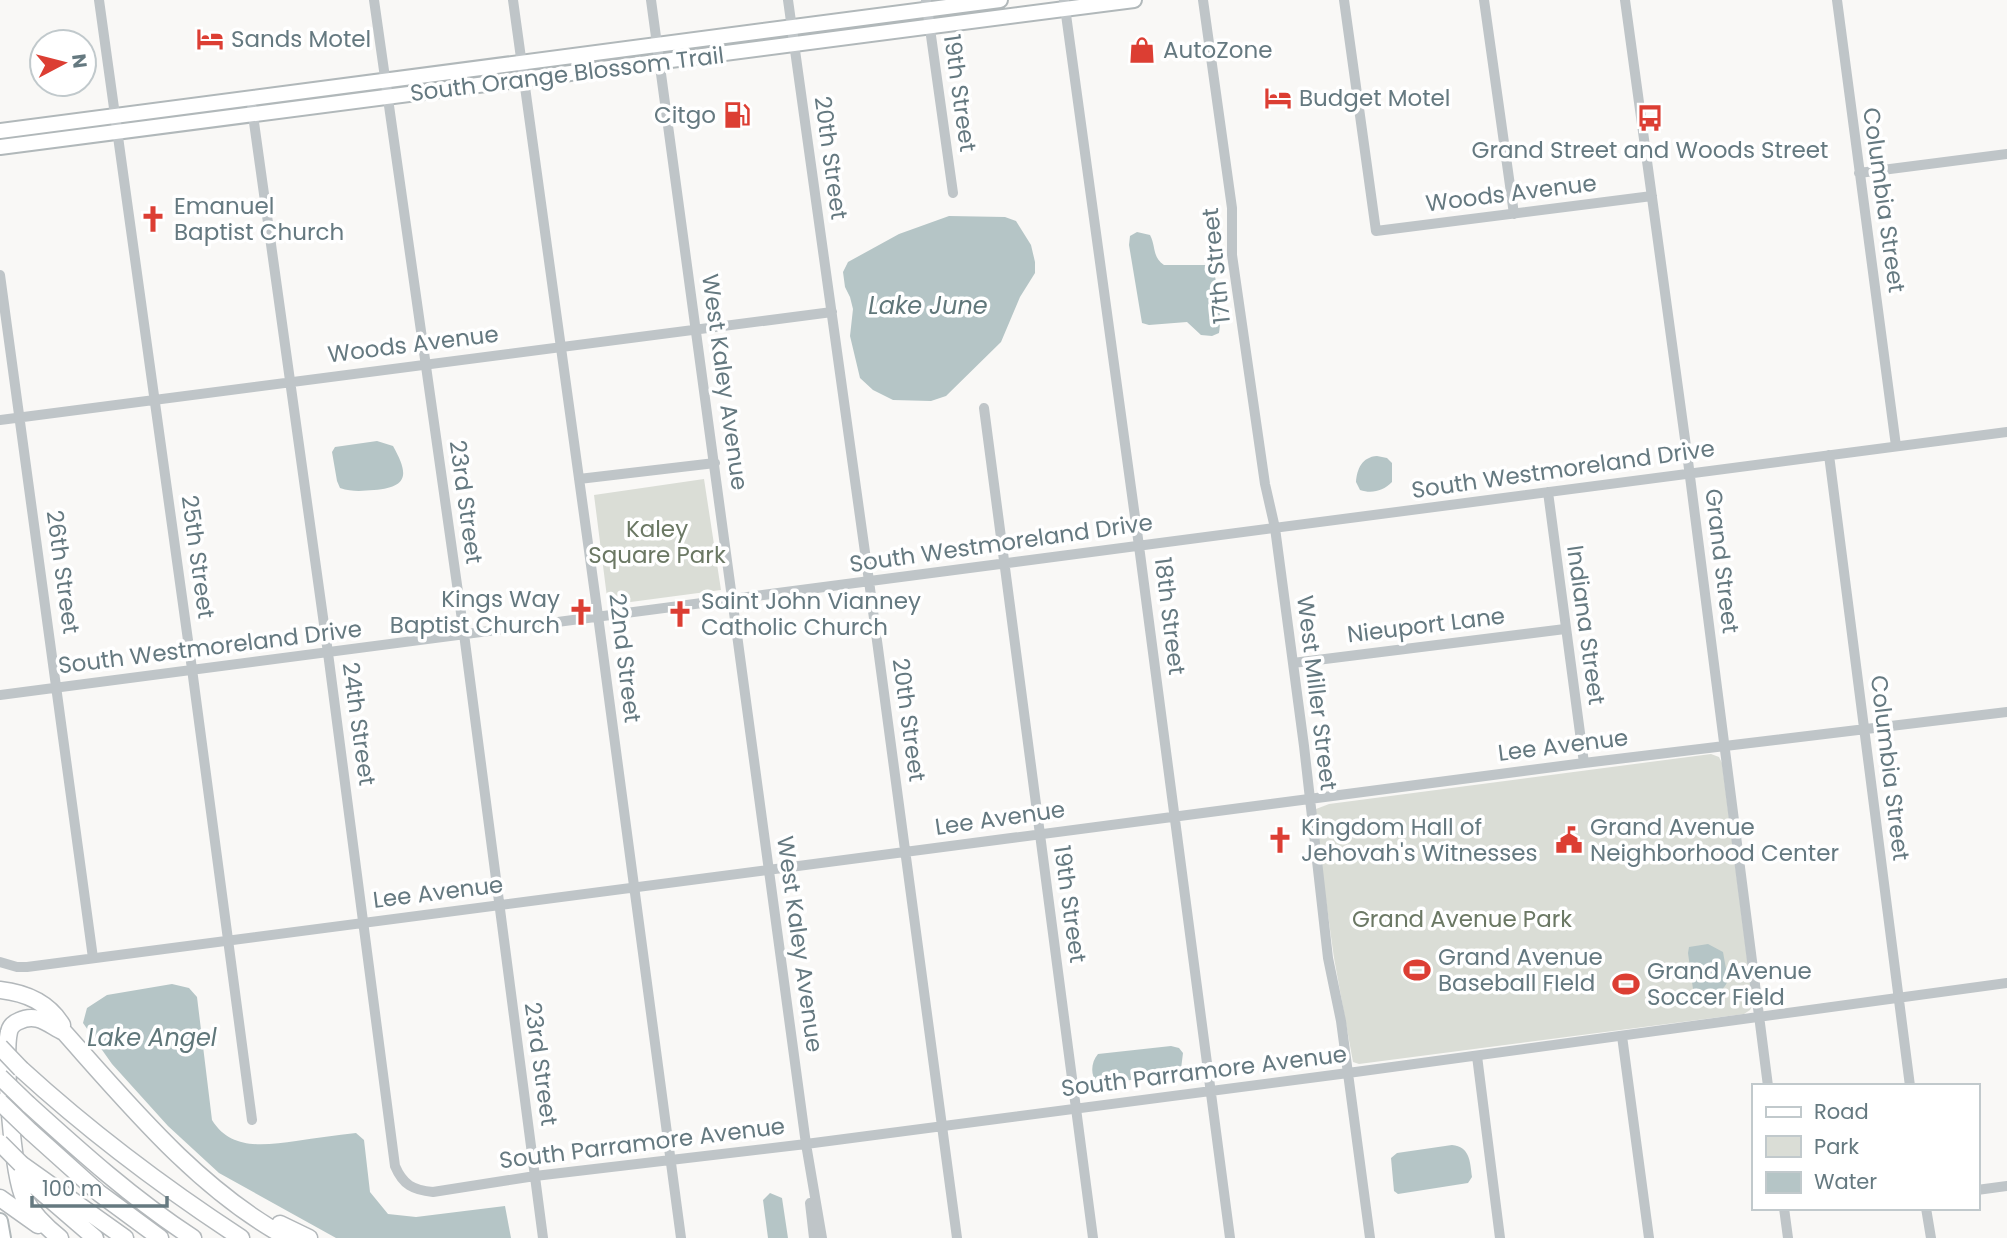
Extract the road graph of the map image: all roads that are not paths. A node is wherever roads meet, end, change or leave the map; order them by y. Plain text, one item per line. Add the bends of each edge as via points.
1 (99, 0) edge
2 (374, 0) edge
3 (513, 0) edge
4 (651, 0) edge
5 (788, 0) edge
6 (1000, 0) edge
7 (1134, 0) edge
8 (1203, 0) edge
9 (1344, 0) edge
10 (1485, 0) edge
11 (1625, 0) edge
12 (1837, 0) edge
13 (1064, 4) edge
14 (926, 5) edge
15 (929, 26) junction
16 (792, 27) junction
17 (794, 44) junction
18 (657, 45) junction
19 (659, 61) junction
20 (522, 62) junction
21 (523, 79) junction
22 (386, 80) junction
23 (388, 97) junction
24 (250, 98) junction
25 (115, 115) junction
26 (253, 115) junction
27 (0, 131) edge
28 (117, 132) junction
29 (0, 147) edge
30 (2007, 154) edge
31 (1859, 173) junction
32 (953, 193) dead end
33 (1652, 196) junction
34 (1514, 214) junction
35 (0, 275) edge
36 (832, 312) junction
37 (696, 328) junction
38 (560, 347) junction
39 (425, 364) junction
40 (289, 382) junction
41 (154, 399) junction
42 (984, 408) dead end
43 (20, 418) junction
44 (0, 420) edge
45 (2007, 432) edge
46 (1896, 446) junction
47 (1829, 455) junction
48 (715, 463) junction
49 (1690, 473) junction
50 (579, 479) junction
51 (1548, 492) junction
52 (1275, 528) junction
53 (1139, 546) junction
54 (1003, 564) junction
55 (869, 581) junction
56 (734, 600) junction
57 (598, 616) junction
58 (1565, 629) junction
59 (464, 634) junction
60 (328, 653) junction
61 (1293, 663) junction
62 (192, 669) junction
63 (58, 688) junction
64 (0, 695) edge
65 (2007, 712) edge
66 (1864, 729) junction
67 (1724, 746) junction
68 (1584, 764) junction
69 (1309, 799) junction
70 (1174, 817) junction
71 (1039, 834) junction
72 (906, 852) junction
73 (769, 869) junction
74 (633, 887) junction
75 (498, 906) junction
76 (364, 923) junction
77 (228, 942) junction
78 (93, 958) junction
79 (0, 962) edge
80 (2007, 983) edge
81 (1, 990) edge
82 (1899, 998) junction
83 (1759, 1017) junction
84 (64, 1032) junction
85 (1622, 1036) junction
86 (0, 1047) edge
87 (1476, 1056) junction
88 (1348, 1073) junction
89 (0, 1077) edge
90 (1768, 1084) edge
91 (1910, 1084) edge
92 (1210, 1090) junction
93 (0, 1102) edge
94 (1076, 1109) junction
95 (251, 1120) dead end
96 (942, 1125) junction
97 (0, 1143) edge
98 (806, 1144) junction
99 (175, 1150) junction
100 (670, 1161) junction
101 (21, 1164) junction
102 (535, 1176) junction
103 (408, 1185) joint
104 (2007, 1185) edge
105 (1979, 1190) edge
106 (0, 1198) edge
107 (1784, 1210) edge
108 (1926, 1210) edge
109 (0, 1221) edge
110 (3, 1238) edge
111 (59, 1238) edge
112 (95, 1238) edge
113 (124, 1238) edge
114 (160, 1238) edge
115 (193, 1238) edge
116 (241, 1238) edge
117 (288, 1238) edge
118 (309, 1238) edge
119 (543, 1238) edge
120 (681, 1238) edge
121 (814, 1238) edge
122 (822, 1238) edge
123 (957, 1238) edge
124 (1093, 1238) edge
125 (1230, 1238) edge
126 (1370, 1238) edge
127 (1500, 1238) edge
128 (1649, 1238) edge
129 (1787, 1238) edge
130 (1931, 1238) edge

1 - 25 street, 25th Street
2 - 22 street, 23rd Street
3 - 20 street, 22nd Street
4 - 18 street, West Kaley Avenue
5 - 16 street, 20th Street
6 - 14 main road, South Orange Blossom Trail
7 - 13 main road, South Orange Blossom Trail
8 - 52 street, 17th Street via 1232,208 1232,255
9 - 34 street, Woods Avenue via 1376,231
10 - 34 street
11 - 33 street, Grand Street
12 - 31 street, Columbia Street
13 - 15 main road, South Orange Blossom Trail
13 - 53 street, 18th Street
14 - 15 street, 19th Street
14 - 16 main road, South Orange Blossom Trail
15 - 17 main road, South Orange Blossom Trail
15 - 32 street, 19th Street
16 - 17 street, 20th Street
16 - 18 main road, South Orange Blossom Trail
17 - 19 main road, South Orange Blossom Trail
17 - 36 street, 20th Street
18 - 19 street, West Kaley Avenue
18 - 20 main road, South Orange Blossom Trail
19 - 21 main road, South Orange Blossom Trail
19 - 37 street, West Kaley Avenue
20 - 21 street, 22nd Street
20 - 22 main road, South Orange Blossom Trail
21 - 23 main road, South Orange Blossom Trail
21 - 38 street, 22nd Street
22 - 23 street, 23rd Street
22 - 24 main road, South Orange Blossom Trail
23 - 26 main road, South Orange Blossom Trail
23 - 39 street, 23rd Street
24 - 25 main road, South Orange Blossom Trail
24 - 26 street, 24th Street
25 - 27 main road, South Orange Blossom Trail
25 - 28 street, 25th Street
26 - 28 main road, South Orange Blossom Trail
26 - 40 street, 24th Street
28 - 29 main road, South Orange Blossom Trail
28 - 41 street, 25th Street
30 - 31 street
31 - 46 street, Columbia Street
33 - 34 street, Woods Avenue
33 - 49 street, Grand Street
35 - 43 street, 26th Street
36 - 37 street, Woods Avenue
36 - 55 street, 20th Street
37 - 38 street, Woods Avenue
37 - 48 street, West Kaley Avenue
38 - 39 street, Woods Avenue
38 - 50 street, 22nd Street
39 - 40 street, Woods Avenue
39 - 59 street, 23rd Street
40 - 41 street, Woods Avenue
40 - 60 street, 24th Street
41 - 43 street, Woods Avenue
41 - 62 street, 25th Street
42 - 54 street, 19th Street
43 - 44 street, Woods Avenue
43 - 63 street, 26th Street
45 - 46 street, South Westmoreland Drive
46 - 47 street, South Westmoreland Drive
47 - 49 street, South Westmoreland Drive
47 - 66 street, Columbia Street
48 - 50 street
48 - 56 street, West Kaley Avenue
49 - 51 street, South Westmoreland Drive
49 - 67 street, Grand Street
50 - 57 street, 22nd Street
51 - 52 street, South Westmoreland Drive
51 - 58 street, Indiana Street
52 - 53 street, South Westmoreland Drive
52 - 61 street, West Miller Street
53 - 54 street, South Westmoreland Drive
53 - 70 street, 18th Street
54 - 55 street, South Westmoreland Drive
54 - 71 street, 19th Street
55 - 56 street, South Westmoreland Drive
55 - 72 street, 20th Street
56 - 57 street, South Westmoreland Drive
56 - 73 street, West Kaley Avenue
57 - 59 street, South Westmoreland Drive
57 - 74 street, 22nd Street
58 - 61 street, Nieuport Lane
58 - 68 street, Indiana Street
59 - 60 street, South Westmoreland Drive
59 - 75 street, 23rd Street
60 - 62 street, South Westmoreland Drive
60 - 76 street, 24th Street
61 - 69 street, West Miller Street
62 - 63 street, South Westmoreland Drive
62 - 77 street, 25th Street
63 - 64 street, South Westmoreland Drive
63 - 78 street, 26th Street
65 - 66 street, Lee Avenue
66 - 67 street, Lee Avenue
66 - 82 street, Columbia Street
67 - 68 street, Lee Avenue
67 - 83 street, Grand Street
68 - 69 street, Lee Avenue
69 - 70 street, Lee Avenue
69 - 88 street, West Miller Street via 1328,958
70 - 71 street, Lee Avenue
70 - 92 street, 18th Street
71 - 72 street, Lee Avenue
71 - 94 street, 19th Street
72 - 73 street, Lee Avenue
72 - 96 street, 20th Street
73 - 74 street, Lee Avenue
73 - 98 street, West Kaley Avenue
74 - 75 street, Lee Avenue
74 - 100 street, 22nd Street
75 - 76 street, Lee Avenue
75 - 102 street, 23rd Street
76 - 77 street, Lee Avenue
76 - 103 street, 24th Street via 395,1166
77 - 78 street, Lee Avenue
77 - 95 street, 25th Street
78 - 79 street, Lee Avenue via 23,967
80 - 82 street, South Parramore Avenue
81 - 84 highway via 41,1002
82 - 83 street, South Parramore Avenue
82 - 91 street, Columbia Street
83 - 85 street, South Parramore Avenue
83 - 90 street, Grand Street
84 - 99 highway via 147,1126
84 - 111 highway via 32,1017 10,1028 7,1044 19,1183 39,1219
85 - 87 street, South Parramore Avenue
85 - 128 street
86 - 116 highway, bridge via 121,1155
87 - 88 street, South Parramore Avenue
87 - 127 street
88 - 92 street, South Parramore Avenue
88 - 126 street, West Miller Street
89 - 115 highway, bridge via 102,1171
92 - 94 street, South Parramore Avenue
92 - 125 street, 18th Street
93 - 114 highway, bridge via 99,1193
94 - 96 street, South Parramore Avenue
94 - 124 street, 19th Street
96 - 98 street, South Parramore Avenue
96 - 123 street, 20th Street
97 - 101 highway, bridge
98 - 100 street, South Parramore Avenue
98 - 121 street
98 - 122 street
99 - 117 highway via 244,1212
99 - 118 highway via 281,1225
100 - 102 street, South Parramore Avenue
100 - 120 street, 22nd Street
101 - 112 highway via 28,1180
101 - 113 highway
102 - 103 street, South Parramore Avenue via 433,1192
102 - 119 street, 23rd Street
104 - 105 street
106 - 111 highway
107 - 129 street
108 - 130 street
109 - 110 main road

